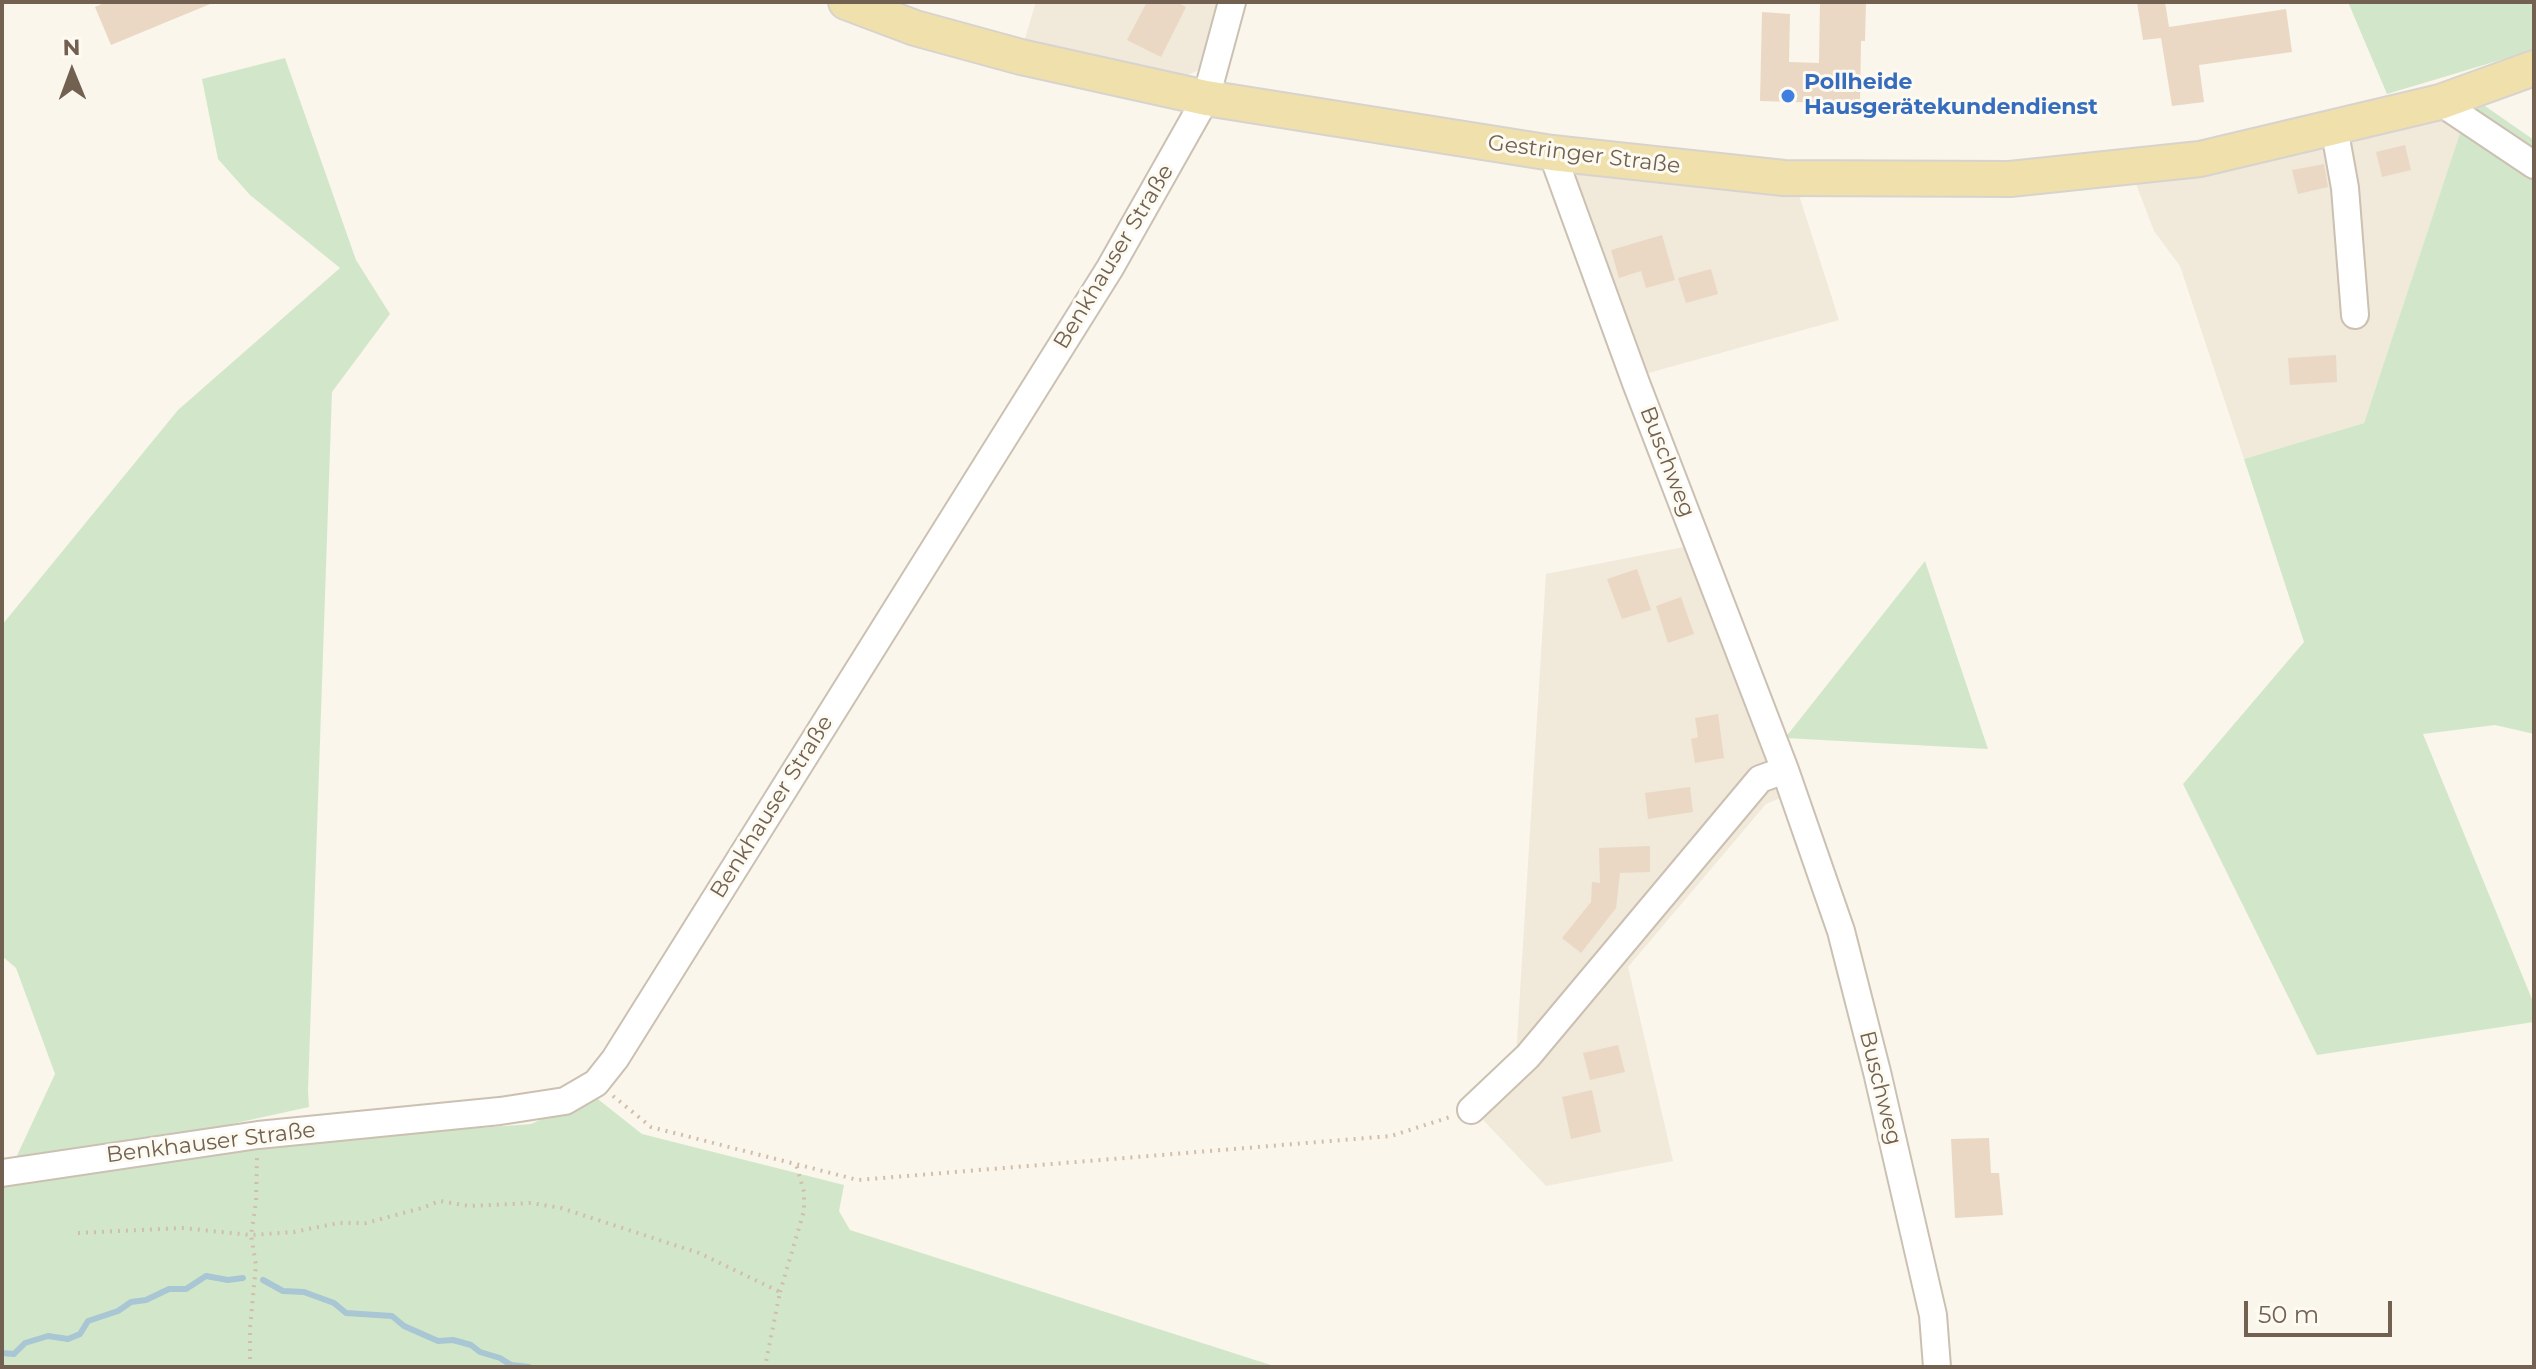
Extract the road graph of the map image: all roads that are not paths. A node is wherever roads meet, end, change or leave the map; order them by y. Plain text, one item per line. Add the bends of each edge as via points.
1 (846, 2) edge
2 (1232, 2) edge
3 (2534, 68) edge
4 (1206, 98) junction
5 (2440, 102) junction
6 (2334, 127) junction
7 (1552, 153) junction
8 (2534, 165) edge
9 (2355, 315) dead end
10 (1785, 770) junction
11 (1471, 1110) road end
12 (2, 1173) edge
13 (1937, 1367) edge

1 - 4 main road, Gestringer Straße via 990,49
2 - 4 street, Benkhauser Straße
3 - 5 main road, Gestringer Straße
4 - 7 main road, Gestringer Straße
4 - 12 street, Benkhauser Straße via 1110,268 596,1083 565,1101 500,1111 258,1135
5 - 6 main road, Gestringer Straße
5 - 8 street
6 - 7 main road, Gestringer Straße via 2200,159 2010,179 1784,178
6 - 9 street via 2345,188
7 - 10 street, Buschweg
10 - 11 street via 1760,779 1528,1056
10 - 13 street, Buschweg via 1841,931 1874,1058 1933,1315

